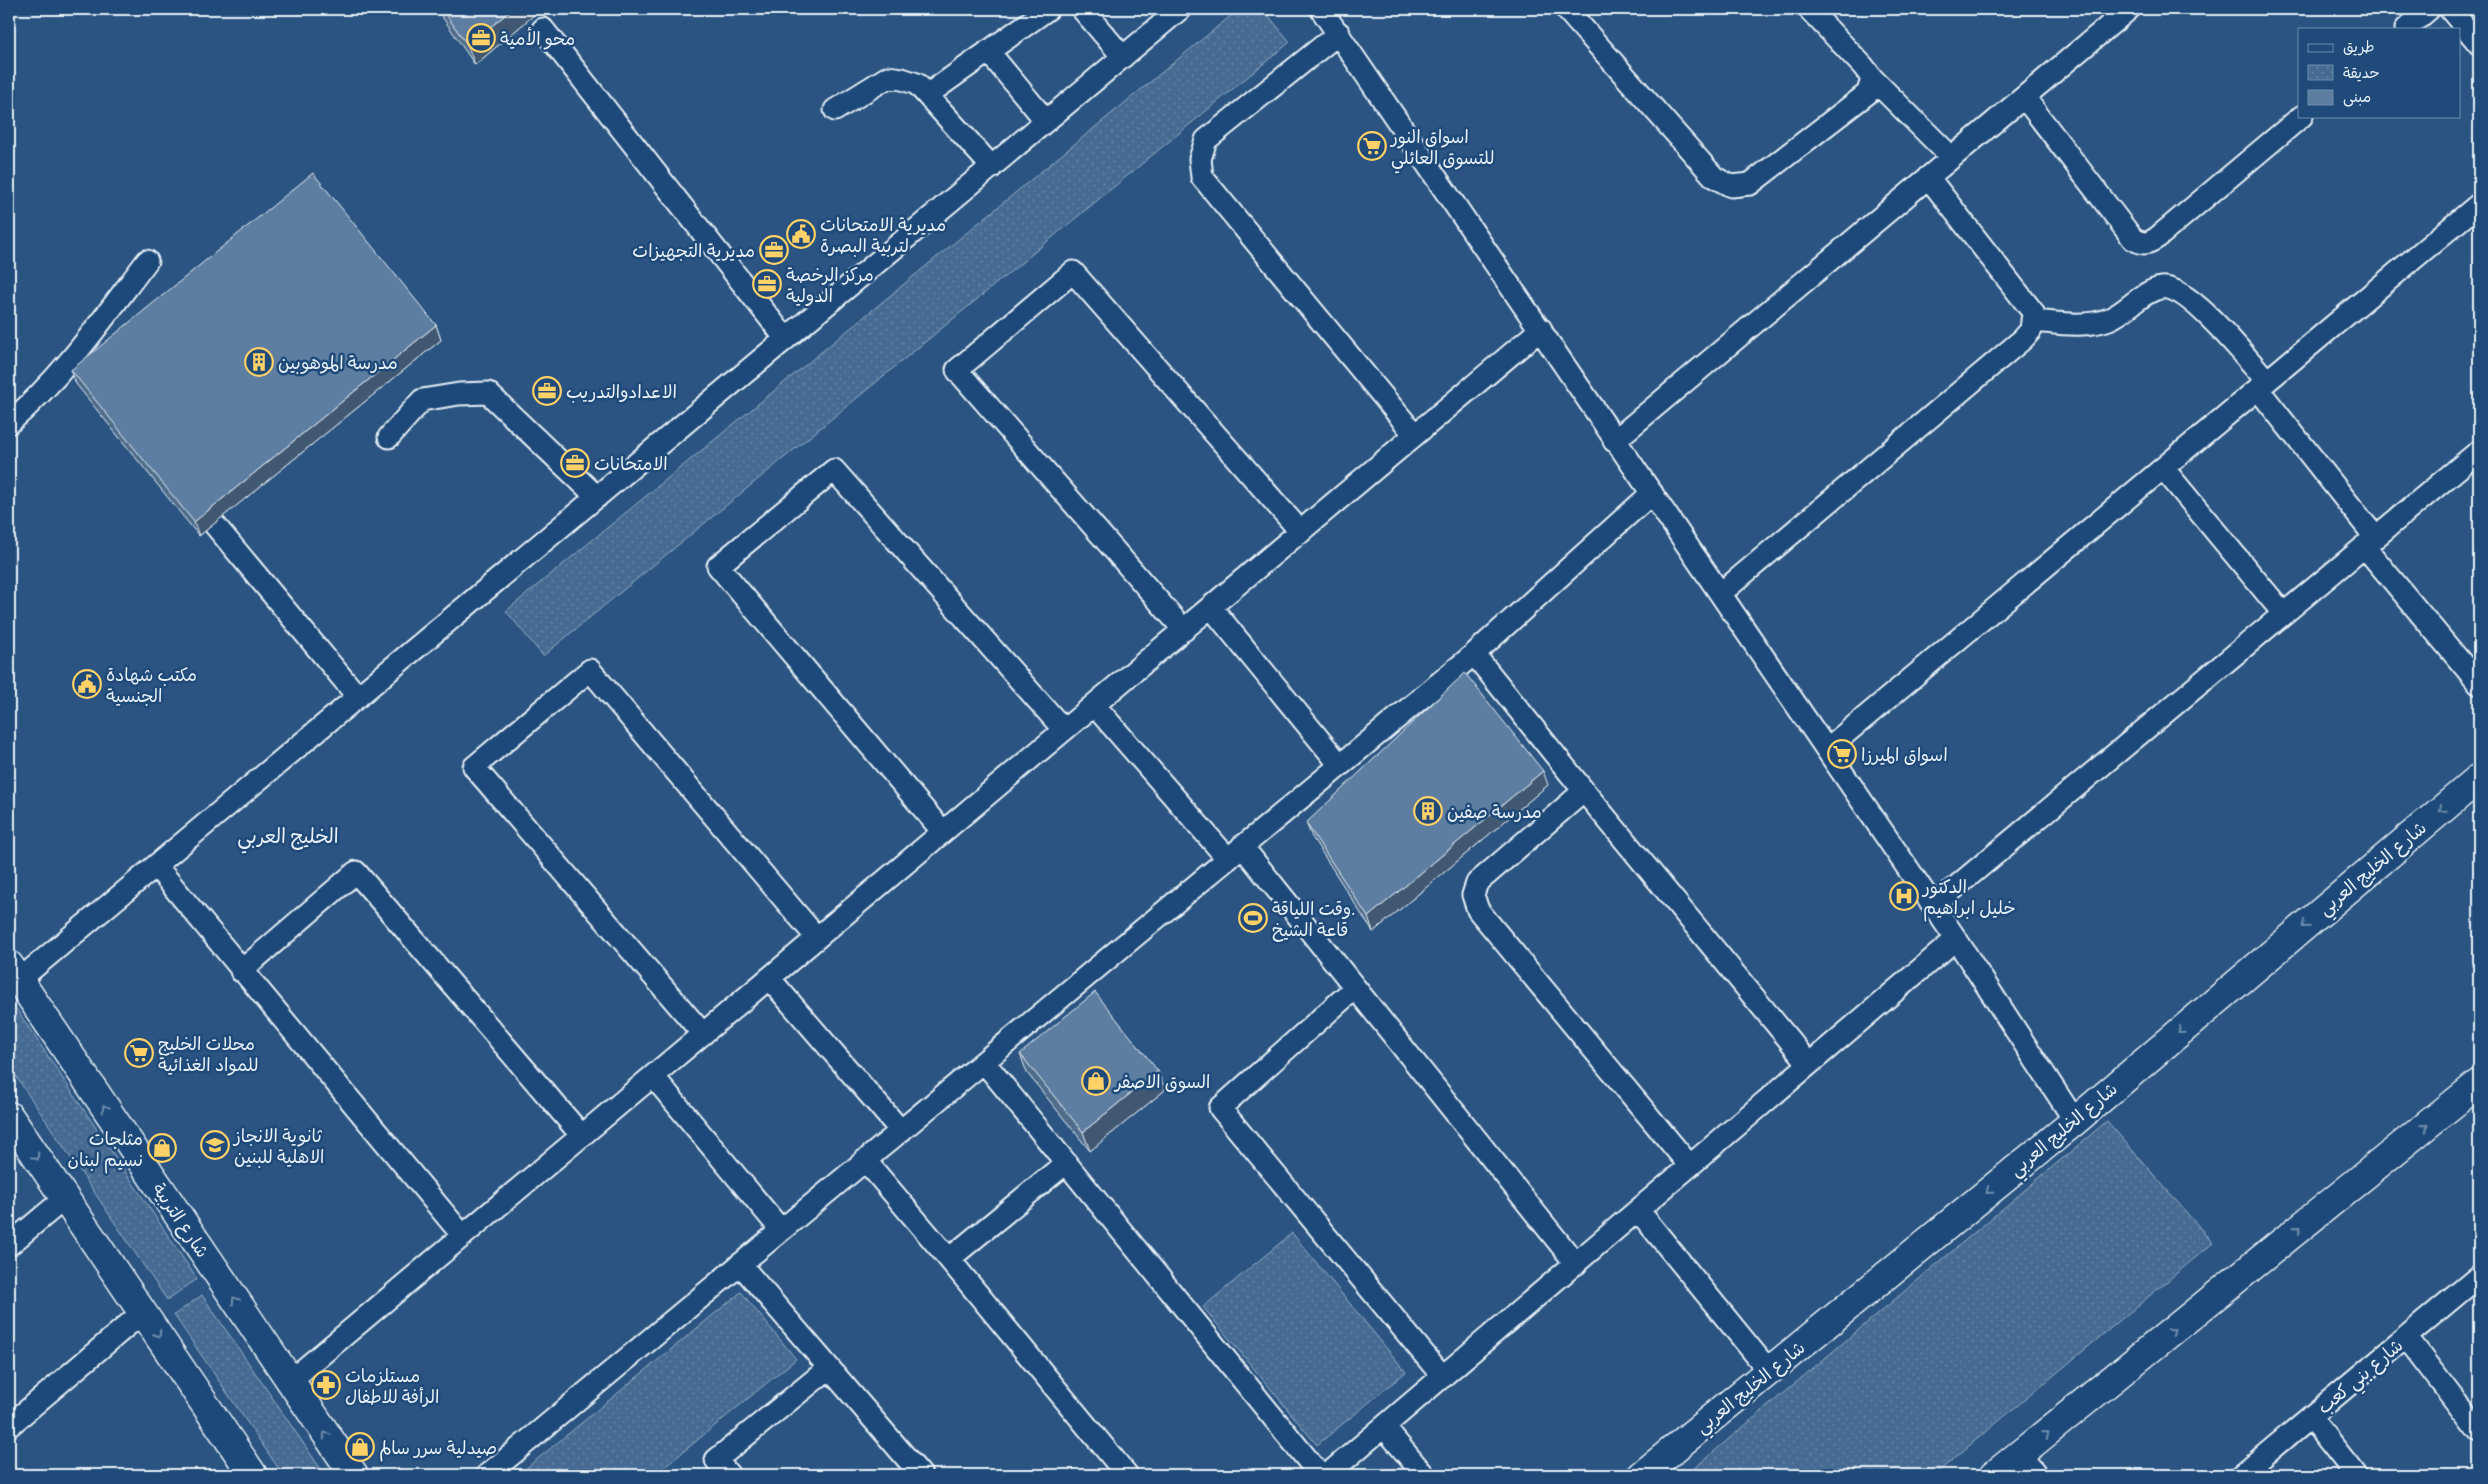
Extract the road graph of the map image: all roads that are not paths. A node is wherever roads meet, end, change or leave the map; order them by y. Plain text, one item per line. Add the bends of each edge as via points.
1 (1048, 9) edge
2 (1082, 9) edge
3 (1180, 9) edge
4 (1321, 9) edge
5 (1566, 9) edge
6 (1809, 9) edge
7 (2128, 9) edge
8 (2429, 9) edge
9 (2450, 9) edge
10 (2407, 28) edge
11 (543, 29) dead end
12 (1339, 33) junction
13 (2479, 44) edge
14 (988, 51) junction
15 (1123, 57) junction
16 (1872, 78) junction
17 (927, 95) junction
18 (2024, 97) junction
19 (835, 110) dead end
20 (2300, 118) edge
21 (1046, 121) junction
22 (1951, 158) junction
23 (992, 167) junction
24 (1928, 177) junction
25 (2479, 204) edge
26 (147, 261) dead end
27 (2034, 321) junction
28 (1541, 329) junction
29 (786, 339) junction
30 (2263, 385) junction
31 (9, 423) edge
32 (1415, 435) junction
33 (389, 437) dead end
34 (1614, 440) junction
35 (2479, 450) edge
36 (2163, 468) junction
37 (1652, 494) junction
38 (597, 497) junction
39 (214, 524) dead end
40 (1300, 532) junction
41 (2370, 542) junction
42 (1720, 593) junction
43 (1211, 607) junction
44 (2283, 613) junction
45 (1184, 630) junction
46 (1474, 654) junction
47 (2479, 684) edge
48 (358, 697) junction
49 (1094, 705) junction
50 (1064, 730) junction
51 (1826, 749) junction
52 (1340, 765) junction
53 (2479, 778) edge
54 (1584, 792) junction
55 (943, 832) junction
56 (1235, 853) junction
57 (156, 866) junction
58 (1933, 906) junction
59 (817, 938) junction
60 (1956, 939) junction
61 (240, 970) junction
62 (14, 973) edge
63 (769, 978) junction
64 (1355, 988) junction
65 (704, 1034) junction
66 (984, 1062) junction
67 (1809, 1064) junction
68 (653, 1076) junction
69 (2479, 1083) edge
70 (9, 1116) edge
71 (2074, 1121) junction
72 (901, 1131) junction
73 (582, 1136) junction
74 (865, 1160) junction
75 (1066, 1163) junction
76 (1690, 1166) junction
77 (65, 1198) junction
78 (1638, 1210) junction
79 (781, 1230) junction
80 (463, 1236) junction
81 (9, 1245) edge
82 (949, 1259) junction
83 (740, 1264) junction
84 (1576, 1264) junction
85 (2479, 1276) edge
86 (143, 1312) junction
87 (2406, 1337) junction
88 (829, 1368) junction
89 (1770, 1371) junction
90 (1443, 1377) junction
91 (290, 1381) junction
92 (2310, 1417) junction
93 (9, 1426) edge
94 (1384, 1427) junction
95 (2479, 1432) edge
96 (2028, 1465) edge
97 (253, 1475) edge
98 (354, 1475) edge
99 (487, 1475) edge
100 (729, 1475) edge
101 (922, 1475) edge
102 (1127, 1475) edge
103 (1320, 1475) edge
104 (1327, 1475) edge
105 (1424, 1475) edge
106 (1642, 1475) edge
107 (1994, 1475) edge
108 (2241, 1475) edge
109 (2356, 1475) edge

1 - 14 street
2 - 15 street
3 - 15 street
4 - 12 street
5 - 16 street via 1714,177 1731,186 1750,184 1868,93
6 - 16 street
7 - 18 street
8 - 10 street
9 - 13 street
11 - 29 street
12 - 28 street
12 - 32 street via 1206,140 1200,159 1202,176
14 - 17 street
14 - 21 street
15 - 21 street
16 - 22 street
17 - 19 street via 917,84 888,78
17 - 23 street
18 - 20 street via 2133,239 2141,244 2158,237
18 - 22 street
21 - 23 street
22 - 24 street
23 - 29 street
24 - 27 street via 2033,312
24 - 34 street
25 - 30 street
26 - 31 street via 68,363 34,402
27 - 30 street via 2093,323 2110,319 2162,287 2179,291 2201,309
27 - 42 street via 2023,340
28 - 32 street
28 - 34 street
29 - 38 street
30 - 36 street
30 - 41 street
32 - 40 street
33 - 38 street via 422,400 488,393
34 - 37 street
35 - 41 street
36 - 44 street
36 - 51 street
37 - 42 street
37 - 46 street
38 - 48 street
39 - 48 street
40 - 43 street
40 - 45 street via 1072,272 957,370
41 - 44 street
41 - 47 street
42 - 51 street
43 - 45 street
43 - 52 street
44 - 58 street
45 - 49 street
46 - 52 street
46 - 54 street
48 - 57 street
49 - 50 street
49 - 56 street
50 - 55 street
50 - 55 street via 834,470 718,566
51 - 58 street
52 - 56 street
53 -> 71 main road, شارع الخليج العربي
54 - 67 street
54 - 76 street via 1477,883 1473,895 1478,910
55 - 59 street
56 - 64 street
56 - 66 street
57 - 61 street
57 - 62 street
58 - 60 street
59 - 63 street
59 - 65 street via 590,670 474,767
60 - 67 street
60 - 71 street
61 - 73 street via 356,872
61 - 80 street
91 -> 62 main road, شارع التربية
63 - 65 street
63 - 72 street
64 - 84 street
64 - 90 street via 1220,1108
65 - 68 street
66 - 72 street
66 - 75 street
67 - 76 street
68 - 73 street
68 - 79 street
96 -> 69 main road
70 -> 77 main road
71 -> 89 main road, شارع الخليج العربي
72 - 74 street
73 - 80 street
74 - 79 street
74 - 82 street
75 - 82 street
75 - 103 street
76 - 78 street
77 - 81 street
77 - 86 main road
78 - 84 street
78 - 89 street
79 - 83 street
80 - 91 street
82 - 102 street
83 - 88 street
83 - 99 street
84 - 90 street
85 - 87 street, شارع بني كعب
86 - 93 street
86 -> 97 main road
87 - 92 street, شارع بني كعب
87 - 95 street
88 - 100 street via 716,1460
88 - 101 street
89 - 106 main road, شارع الخليج العربي
90 - 94 street
98 -> 91 main road, شارع التربية
92 - 108 street, شارع بني كعب
92 - 109 street
94 - 104 street
94 - 105 street
96 - 107 main road

